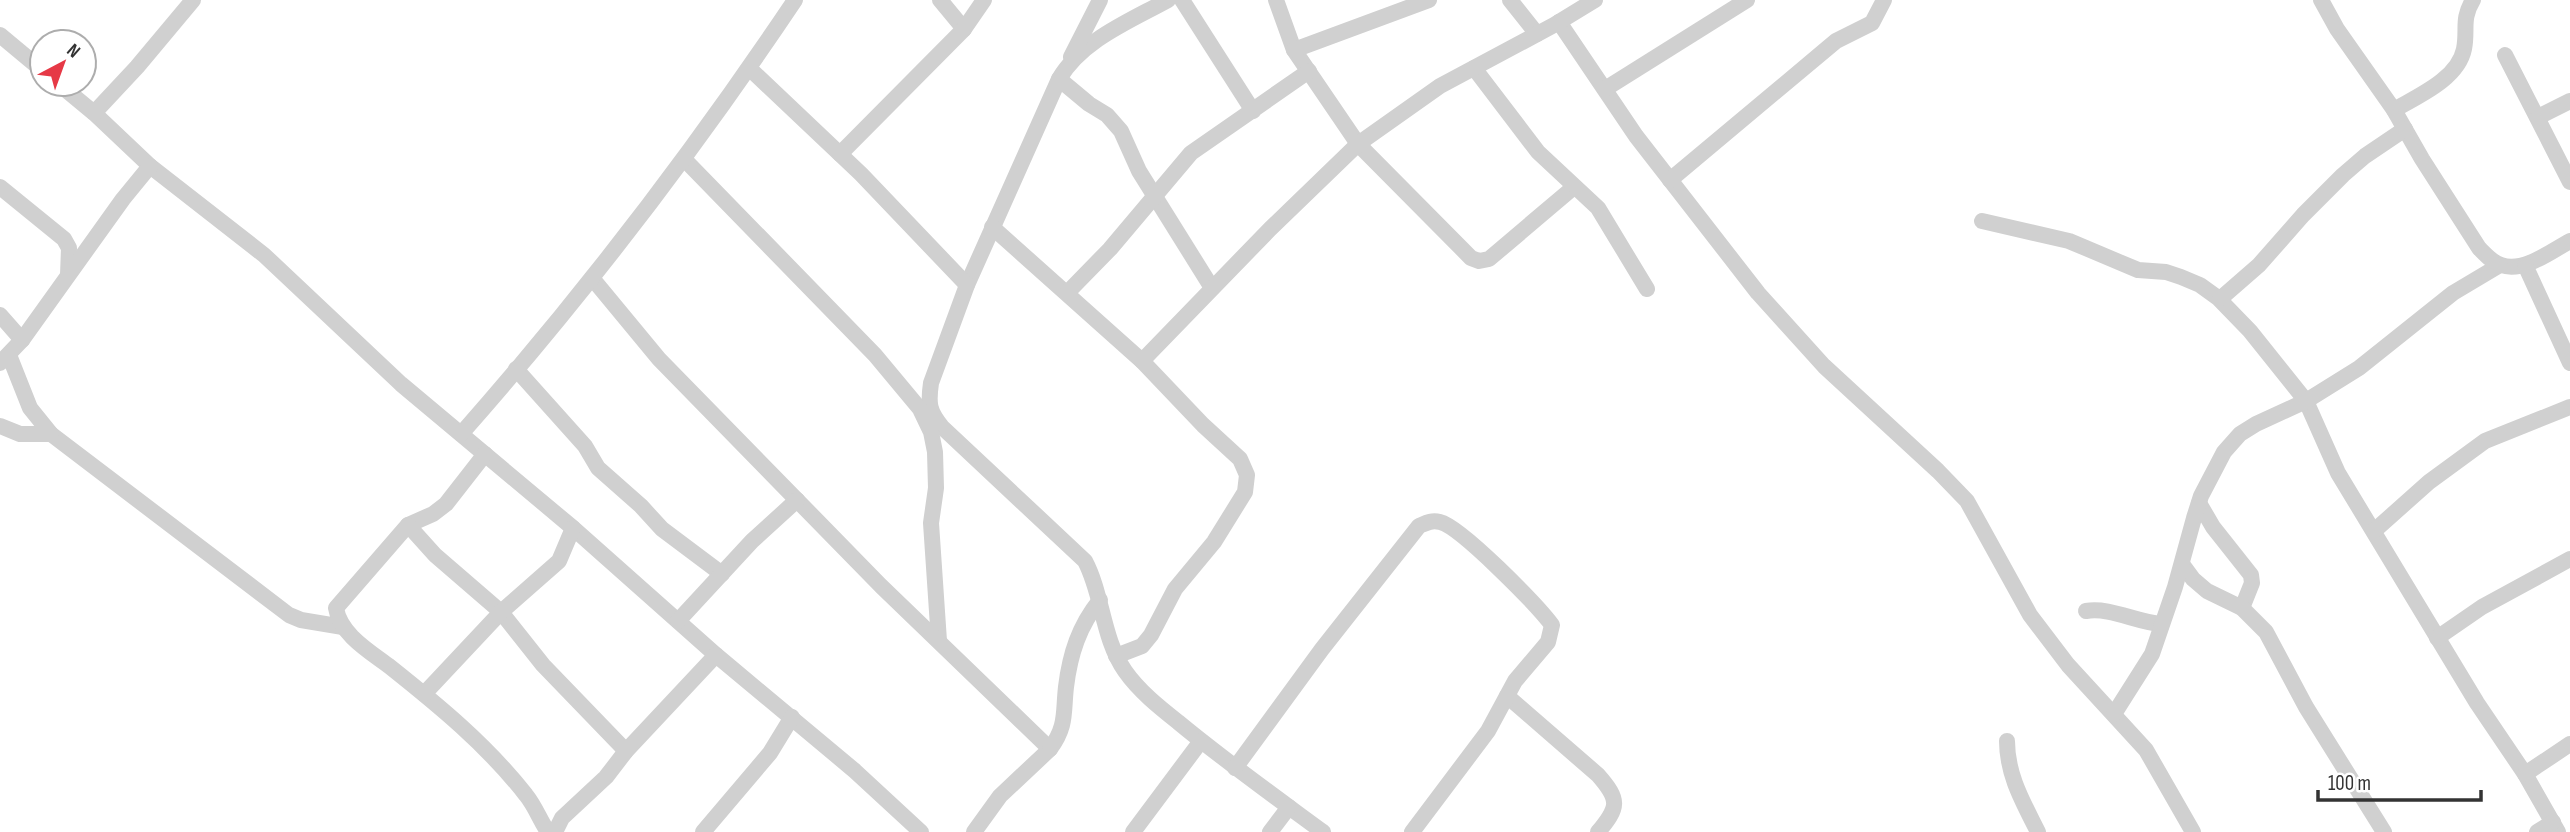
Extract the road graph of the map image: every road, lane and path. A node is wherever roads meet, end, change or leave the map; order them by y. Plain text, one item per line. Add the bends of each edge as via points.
1 (193, 0) edge
2 (795, 0) edge
3 (940, 0) edge
4 (984, 0) edge
5 (1100, 0) edge
6 (1168, 0) edge
7 (1182, 0) edge
8 (1276, 0) edge
9 (1429, 0) edge
10 (1510, 0) edge
11 (1595, 0) edge
12 (1747, 0) edge
13 (1884, 0) edge
14 (2321, 0) edge
15 (2473, 0) edge
16 (1559, 22) junction
17 (964, 29) junction
18 (1537, 34) junction
19 (2, 39) edge
20 (1294, 50) junction
21 (2505, 55) dead end
22 (28, 59) edge
23 (1069, 62) junction
24 (749, 68) junction
25 (1474, 68) junction
26 (1309, 71) junction
27 (1059, 79) junction
28 (1605, 89) junction
29 (76, 98) edge
30 (2570, 101) edge
31 (2394, 110) junction
32 (1253, 111) junction
33 (94, 113) junction
34 (2538, 117) junction
35 (2405, 130) junction
36 (1358, 144) junction
37 (840, 154) junction
38 (684, 159) junction
39 (149, 166) junction
40 (1670, 180) junction
41 (2570, 182) edge
42 (0, 187) edge
43 (1574, 187) junction
44 (1155, 196) junction
45 (1982, 221) dead end
46 (992, 227) junction
47 (2570, 241) edge
48 (2500, 265) junction
49 (2525, 265) junction
50 (68, 275) junction
51 (592, 278) junction
52 (967, 285) junction
53 (1212, 288) junction
54 (1647, 289) dead end
55 (1067, 293) junction
56 (2220, 299) junction
57 (0, 315) edge
58 (22, 340) junction
59 (5, 359) edge
60 (1142, 361) junction
61 (2570, 363) edge
62 (516, 369) junction
63 (2306, 401) junction
64 (2570, 407) edge
65 (0, 426) edge
66 (51, 434) junction
67 (461, 434) junction
68 (485, 454) junction
69 (797, 500) junction
70 (2199, 502) junction
71 (408, 525) junction
72 (573, 528) junction
73 (2374, 531) junction
74 (2570, 559) edge
75 (2182, 564) junction
76 (722, 574) junction
77 (1100, 600) junction
78 (336, 608) junction
79 (2242, 608) junction
80 (2086, 611) dead end
81 (500, 612) junction
82 (678, 621) junction
83 (313, 622) junction
84 (2161, 624) junction
85 (343, 627) junction
86 (2437, 638) junction
87 (939, 640) junction
88 (716, 655) junction
89 (1116, 656) junction
90 (424, 694) junction
91 (1507, 696) junction
92 (2114, 714) junction
93 (792, 717) junction
94 (1201, 741) junction
95 (2007, 741) dead end
96 (2570, 744) edge
97 (1050, 750) junction
98 (626, 751) junction
99 (1235, 768) junction
100 (2525, 774) junction
101 (1289, 807) junction
102 (2555, 827) edge
103 (919, 831) edge
104 (548, 832) edge
105 (555, 832) edge
106 (704, 832) edge
107 (974, 832) edge
108 (1133, 832) edge
109 (1270, 832) edge
110 (1323, 832) edge
111 (1412, 832) edge
112 (1598, 832) edge
113 (2038, 832) edge
114 (2193, 832) edge
115 (2384, 832) edge
116 (2537, 832) edge

1 - 33 street
2 - 24 street
3 - 17 street
4 - 17 street
5 - 23 street
6 - 23 street via 1107,33
7 - 32 street
8 - 20 street
9 - 20 street
10 - 18 street
11 - 16 street
12 - 28 street
13 - 40 street via 1872,23 1836,41
14 - 31 street
15 - 31 street via 2464,23 2463,53 2456,66
16 - 18 street
16 - 28 street
17 - 37 street
18 - 25 street
19 - 22 street
20 - 26 street
21 - 34 street
23 - 27 street
24 - 37 street
24 - 38 street
25 - 36 street via 1440,86
25 - 43 street via 1538,152
26 - 32 street
26 - 36 street
27 - 44 street via 1121,131
27 - 46 street
28 - 40 street
29 - 33 street
30 - 34 street
31 - 35 street
32 - 44 street via 1191,153
33 - 39 street
34 - 41 street
35 - 48 street via 2479,248
35 - 56 street via 2343,175 2259,265
36 - 43 street via 1479,261 1489,258
36 - 53 street
37 - 52 street
38 - 51 street
38 - 87 street via 875,355 920,409 935,452 936,488 930,523
39 - 50 street
39 - 67 street via 264,255
40 - 92 street via 1758,293 1824,366 1967,501 2030,615
42 - 50 street via 68,244
43 - 54 street via 1598,208
44 - 53 street
44 - 55 street
45 - 56 street via 2069,241 2138,270 2166,272 2200,285
46 - 52 street
46 - 55 street
47 - 49 street
48 - 49 street
48 - 63 street via 2453,293 2359,368
49 - 61 street
50 - 58 street
51 - 62 street
51 - 69 street via 659,359
52 - 77 street via 931,383 931,413 1085,561
53 - 60 street
55 - 60 street
56 - 63 street
57 - 58 street
58 - 59 street
59 - 66 street via 30,408
60 - 89 street via 1240,459 1247,475 1245,492 1214,542 1175,589 1152,635 1142,646
62 - 67 street
62 - 76 street via 585,446 598,468 662,529
63 - 70 street via 2240,434 2224,452
63 - 73 street via 2338,473
64 - 73 street via 2484,440
65 - 66 street via 20,434
66 - 83 street via 289,615
67 - 68 street
68 - 71 street via 446,504
68 - 72 street
69 - 76 street
69 - 87 street
70 - 75 street
70 - 79 street via 2251,576
71 - 78 street
71 - 81 street
72 - 81 street via 559,561
72 - 82 street
73 - 86 street
74 - 86 street via 2482,607
75 - 79 street via 2207,591
75 - 84 street
76 - 82 street
77 - 89 street
77 - 97 street via 1078,632 1067,679 1063,728
78 - 83 street
78 - 85 street
79 - 115 street via 2266,632 2306,707
80 - 84 street
81 - 90 street
81 - 98 street
82 - 88 street
83 - 85 street
84 - 92 street via 2152,654
85 - 90 street
86 - 100 street
87 - 97 street
88 - 93 street
88 - 98 street
89 - 94 street via 1145,694
90 - 104 street via 508,772
91 - 99 street via 1548,642 1552,625 1476,549 1443,523 1430,521 1419,526
91 - 111 street via 1488,731
91 - 112 street via 1611,790 1614,811
92 - 114 street via 2146,750
93 - 103 street
93 - 106 street via 769,753
94 - 99 street
94 - 108 street
95 - 113 street via 2013,781
96 - 100 street
97 - 107 street via 1000,796
98 - 105 street via 562,818
99 - 101 street
100 - 102 street
101 - 109 street
101 - 110 street
102 - 116 street

